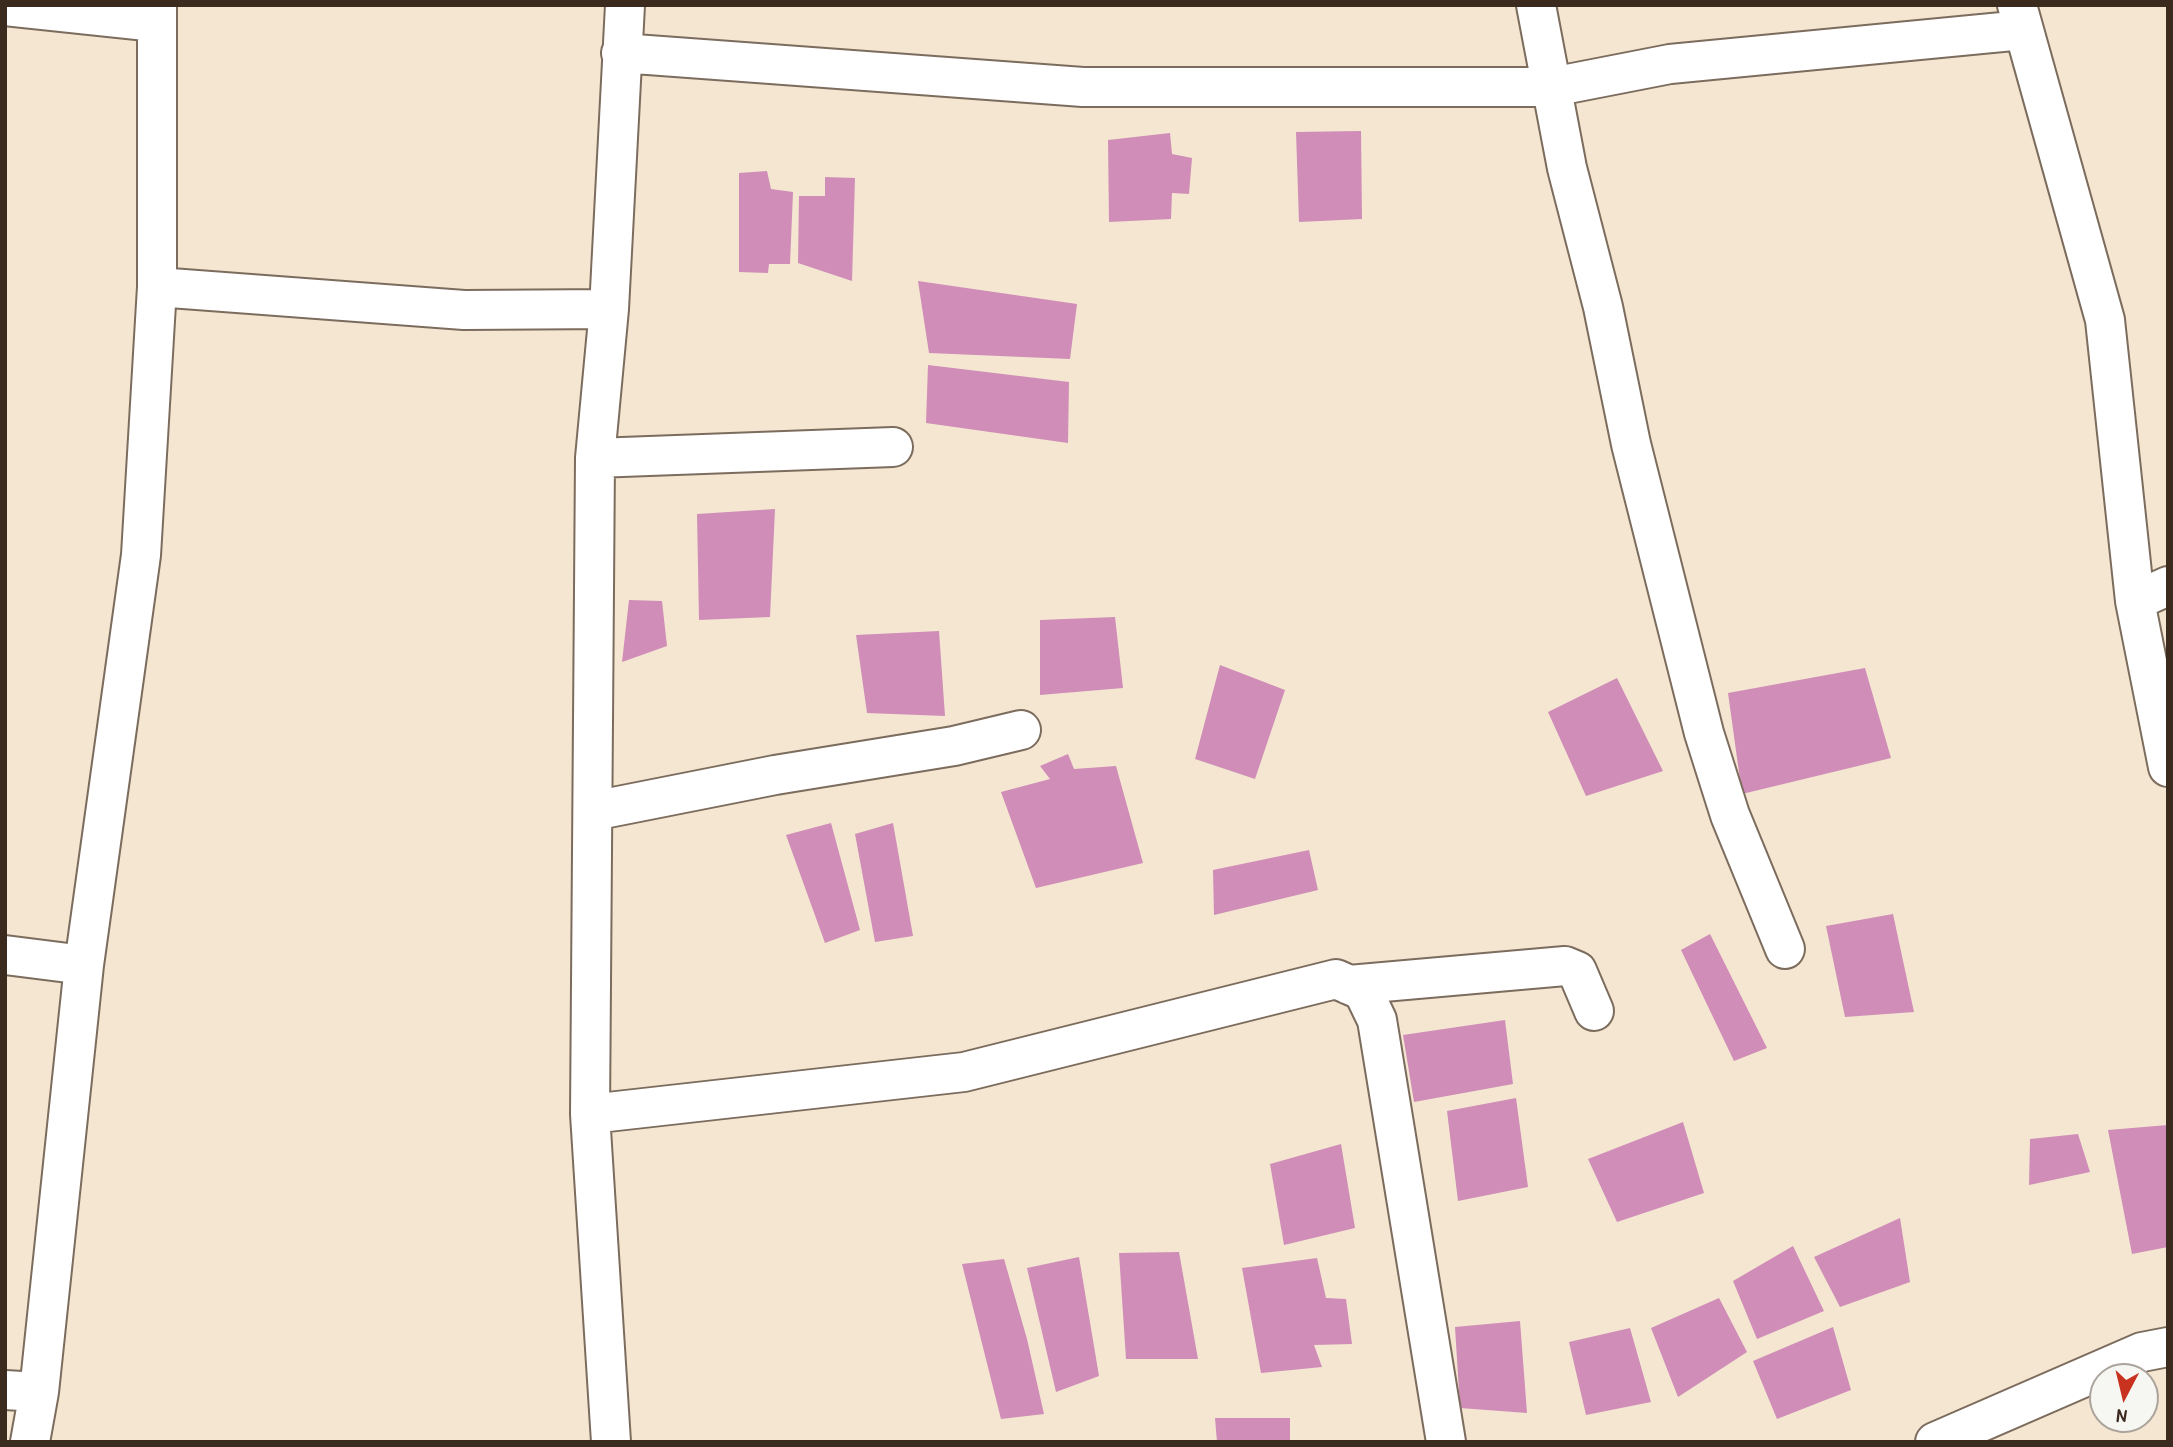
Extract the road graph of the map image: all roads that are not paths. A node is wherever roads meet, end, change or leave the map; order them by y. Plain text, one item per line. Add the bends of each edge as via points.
1 (625, 5) edge
2 (1536, 5) edge
3 (5, 6) edge
4 (156, 14) edge
5 (2020, 17) edge
6 (621, 53) junction
7 (1552, 88) junction
8 (157, 287) junction
9 (609, 309) junction
10 (893, 447) dead end
11 (594, 458) junction
12 (2151, 594) edge
13 (1021, 730) dead end
14 (2168, 767) edge
15 (593, 811) junction
16 (1785, 949) dead end
17 (5, 955) edge
18 (84, 965) junction
19 (1349, 985) junction
20 (1594, 1011) dead end
21 (590, 1114) junction
22 (2168, 1347) edge
23 (22, 1391) edge
24 (30, 1442) edge
25 (611, 1442) edge
26 (1446, 1442) edge
27 (1935, 1442) edge

1 - 6 street
2 - 7 street
3 - 4 street
4 - 8 street
5 - 7 street via 1670,64
5 - 12 street via 2105,320
6 - 7 street via 1083,87
6 - 9 street
7 - 16 street via 1631,444 1704,733 1730,815
8 - 9 street via 464,310
8 - 18 street via 141,555
9 - 11 street
10 - 11 street
11 - 15 street
12 - 14 street
13 - 15 street
15 - 21 street
17 - 18 street
18 - 23 street
19 - 20 street via 1565,966 1577,971
19 - 21 street via 1336,979 964,1072
19 - 26 street via 1363,991 1377,1020
21 - 25 street
22 - 27 street via 2142,1352
23 - 24 street

